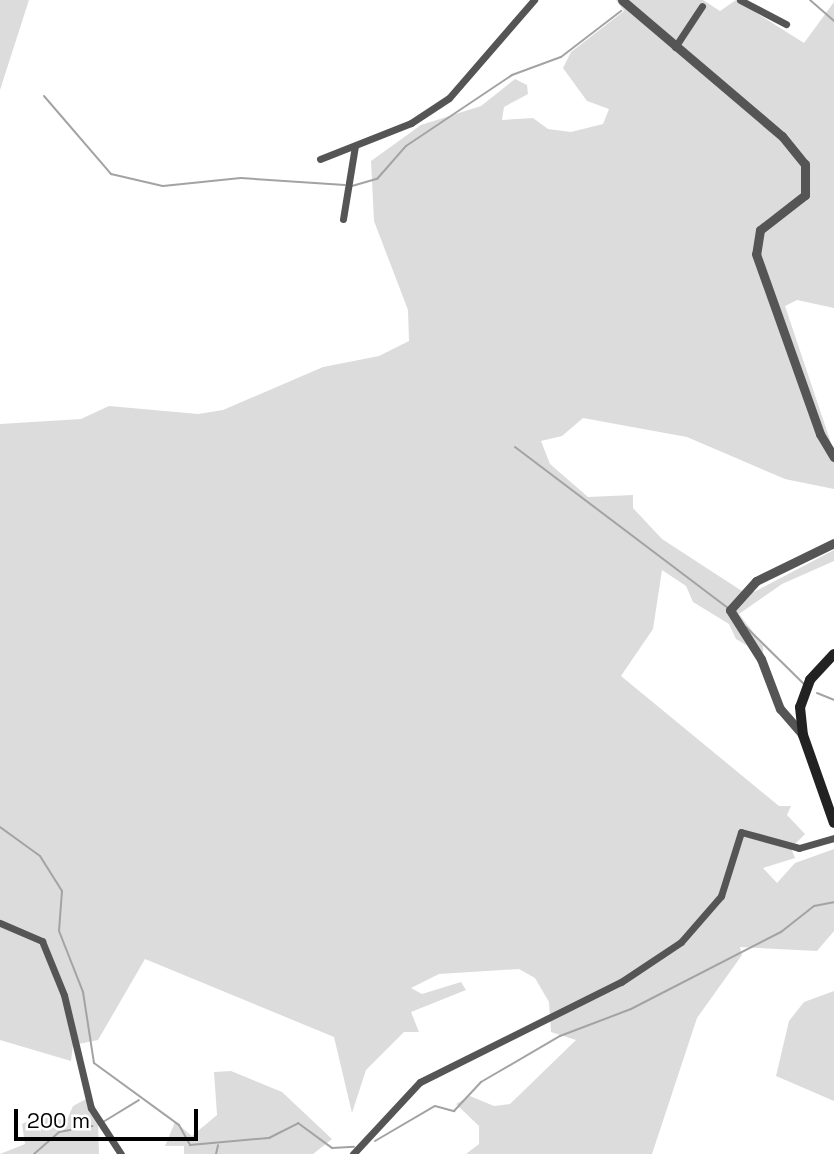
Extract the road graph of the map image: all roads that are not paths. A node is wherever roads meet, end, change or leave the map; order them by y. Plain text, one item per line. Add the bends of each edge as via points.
1 (534, 0) edge
2 (740, 0) edge
3 (627, 2) edge
4 (702, 6) dead end
5 (786, 24) dead end
6 (675, 47) junction
7 (355, 146) junction
8 (320, 159) dead end
9 (343, 219) dead end
10 (834, 457) edge
11 (834, 543) edge
12 (834, 654) edge
13 (803, 735) junction
14 (834, 823) edge
15 (834, 838) edge
16 (0, 922) edge
17 (121, 1154) edge
18 (353, 1154) edge

1 - 7 street via 449,98
2 - 5 street
3 - 6 street
4 - 6 street
6 - 10 street via 782,136 804,164 805,195 760,230 757,254 820,434
7 - 8 street
7 - 9 street
11 - 13 street via 756,581 730,610 761,659 780,709
12 - 13 main road via 804,692
13 - 14 main road
15 - 18 street via 799,848 741,832 721,896 681,942 621,982 420,1082
16 - 17 street via 42,941 64,995 91,1108

